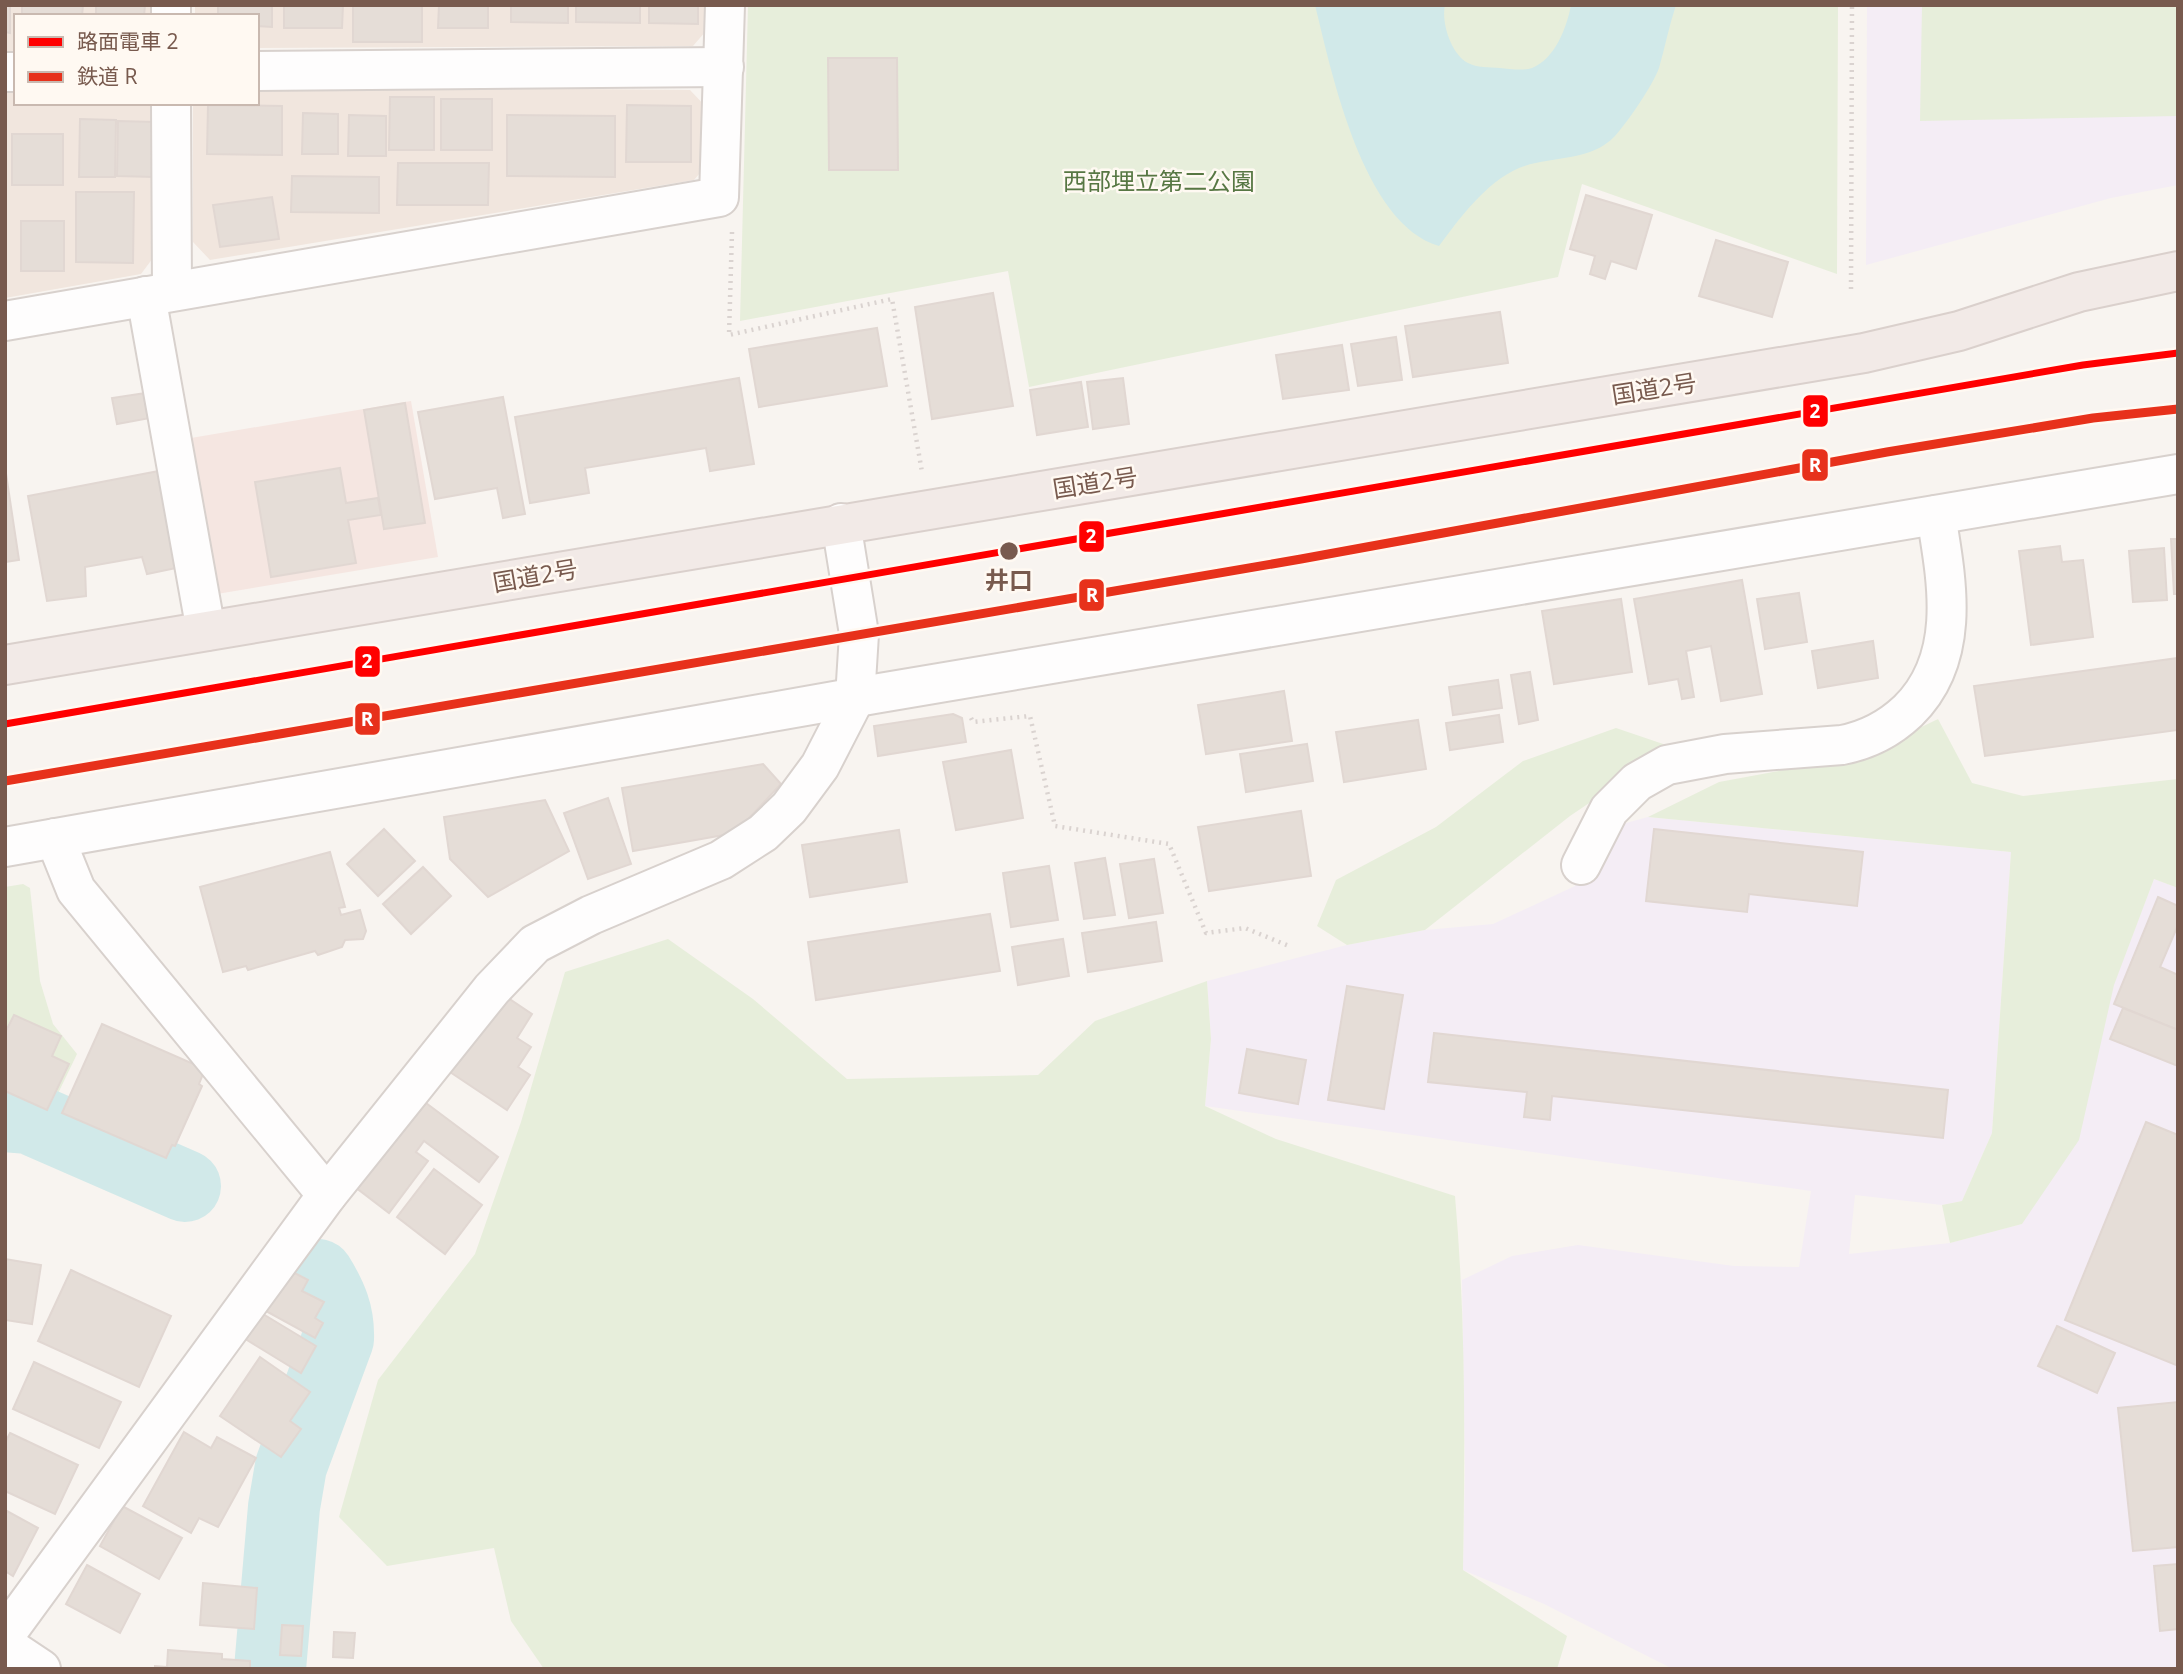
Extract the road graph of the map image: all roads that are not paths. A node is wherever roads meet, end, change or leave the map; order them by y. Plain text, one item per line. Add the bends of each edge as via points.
1 (725, 5) edge
2 (724, 67) junction
3 (259, 71) edge
4 (171, 105) edge
5 (2178, 257) edge
6 (2178, 271) edge
7 (159, 294) junction
8 (2042, 303) junction
9 (5, 321) edge
10 (2178, 474) edge
11 (1936, 515) junction
12 (841, 523) junction
13 (206, 631) junction
14 (5, 665) edge
15 (855, 698) junction
16 (55, 838) junction
17 (5, 847) edge
18 (1581, 865) dead end
19 (327, 1195) junction
20 (5, 1635) edge
21 (5, 1645) edge
22 (41, 1669) edge

1 - 2 street
2 - 3 street
2 - 7 street via 719,197
4 - 7 street
5 - 8 street
6 - 8 highway, 国道2号
7 - 9 street
7 - 13 street
8 - 12 highway, 国道2号 via 1959,331 1864,353
10 - 11 street
11 - 15 street
11 - 18 street via 1945,574 1946,631 1939,664 1914,705 1888,727 1859,741 1725,754 1667,765 1631,788 1609,810
12 - 13 highway, 国道2号
12 - 15 street via 859,634
13 - 14 highway, 国道2号
15 - 16 street
15 - 19 street via 820,766 789,808 763,833 721,860 535,944 492,989
16 - 17 street
16 - 19 street via 76,890
19 - 20 street
21 - 22 street

